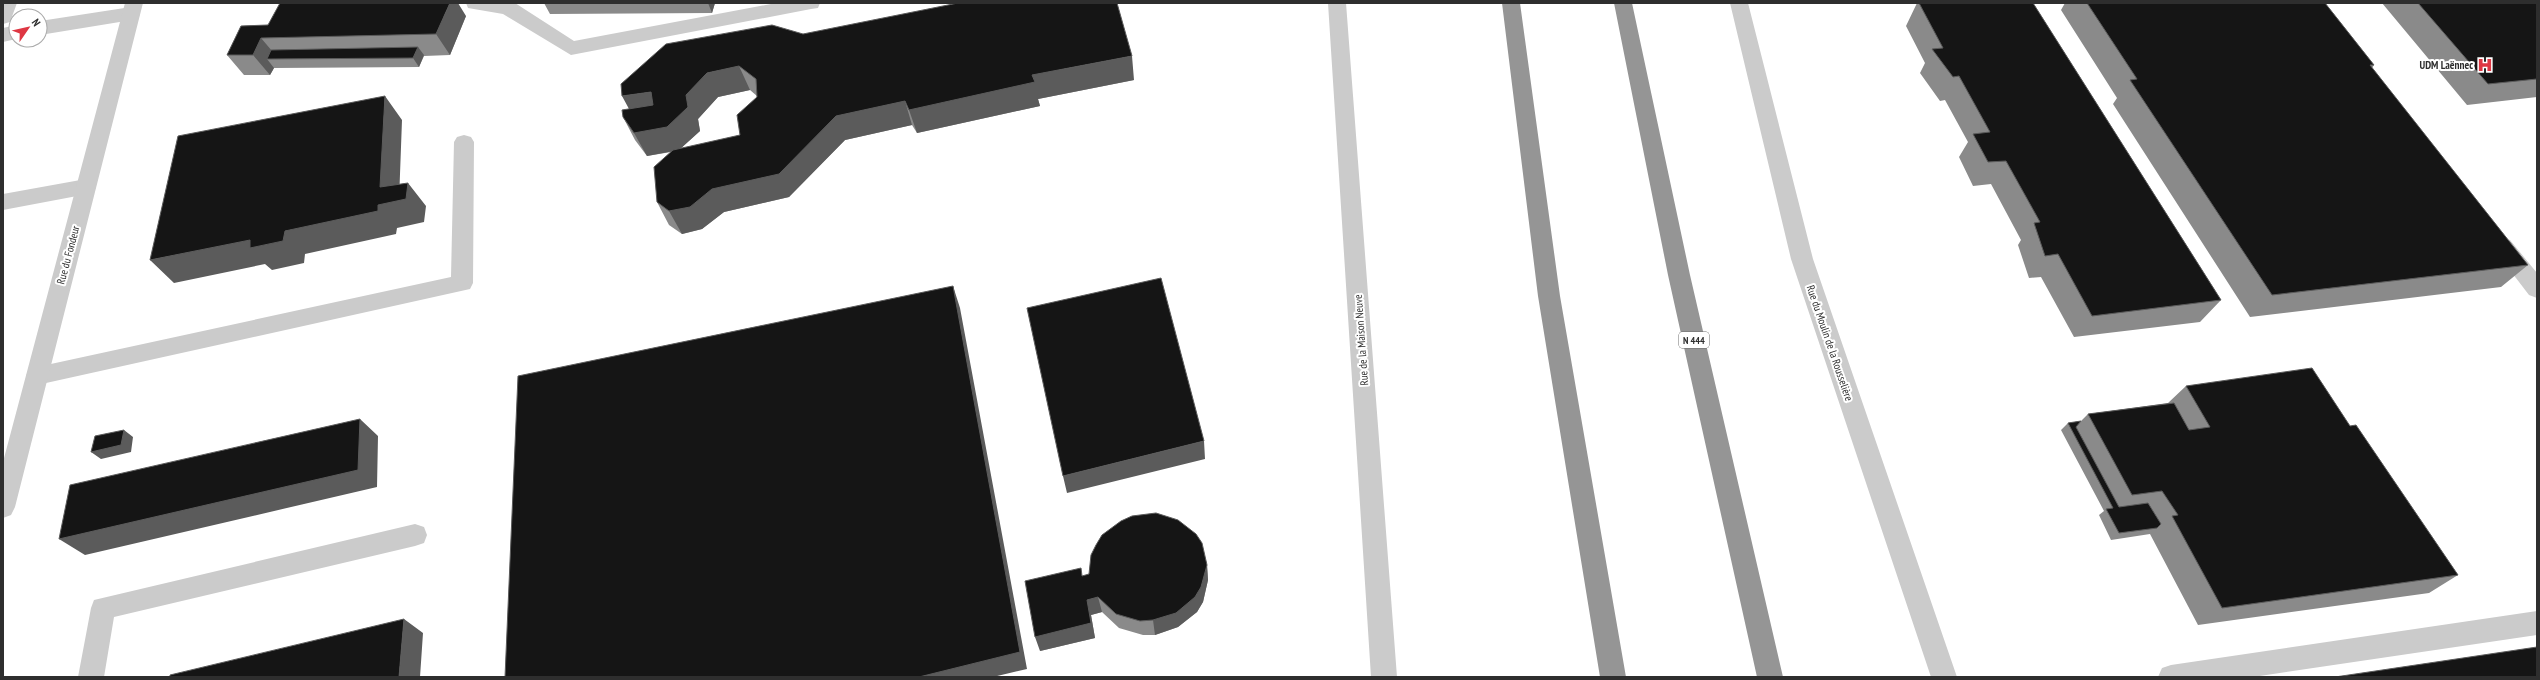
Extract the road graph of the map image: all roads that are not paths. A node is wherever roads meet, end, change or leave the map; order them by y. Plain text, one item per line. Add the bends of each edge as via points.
1 (8, 3) edge
2 (475, 3) edge
3 (811, 3) edge
4 (1337, 3) edge
5 (1511, 3) edge
6 (1623, 3) edge
7 (1739, 3) edge
8 (133, 8) edge
9 (3, 17) edge
10 (48, 26) edge
11 (464, 142) dead end
12 (86, 187) junction
13 (3, 202) edge
14 (2493, 233) edge
15 (2537, 289) edge
16 (37, 376) junction
17 (3, 507) edge
18 (415, 535) dead end
19 (2537, 623) edge
20 (91, 677) edge
21 (1384, 677) edge
22 (1614, 677) edge
23 (1770, 677) edge
24 (1944, 677) edge
25 (2171, 677) edge

1 - 9 street
2 - 3 street via 508,8 571,48
4 - 21 street, Rue de la Maison Neuve
5 - 22 highway via 1549,296
6 - 23 highway, N 444 via 1679,275
7 - 24 street, Rue du Moulin de la Rousselière via 1802,259
8 - 10 street
8 - 12 street, Rue du Fondeur
11 - 16 street via 462,283
12 - 13 street
12 - 16 street, Rue du Fondeur
14 - 15 street
16 - 17 street, Rue du Fondeur
18 - 20 street via 103,608
19 - 25 street

